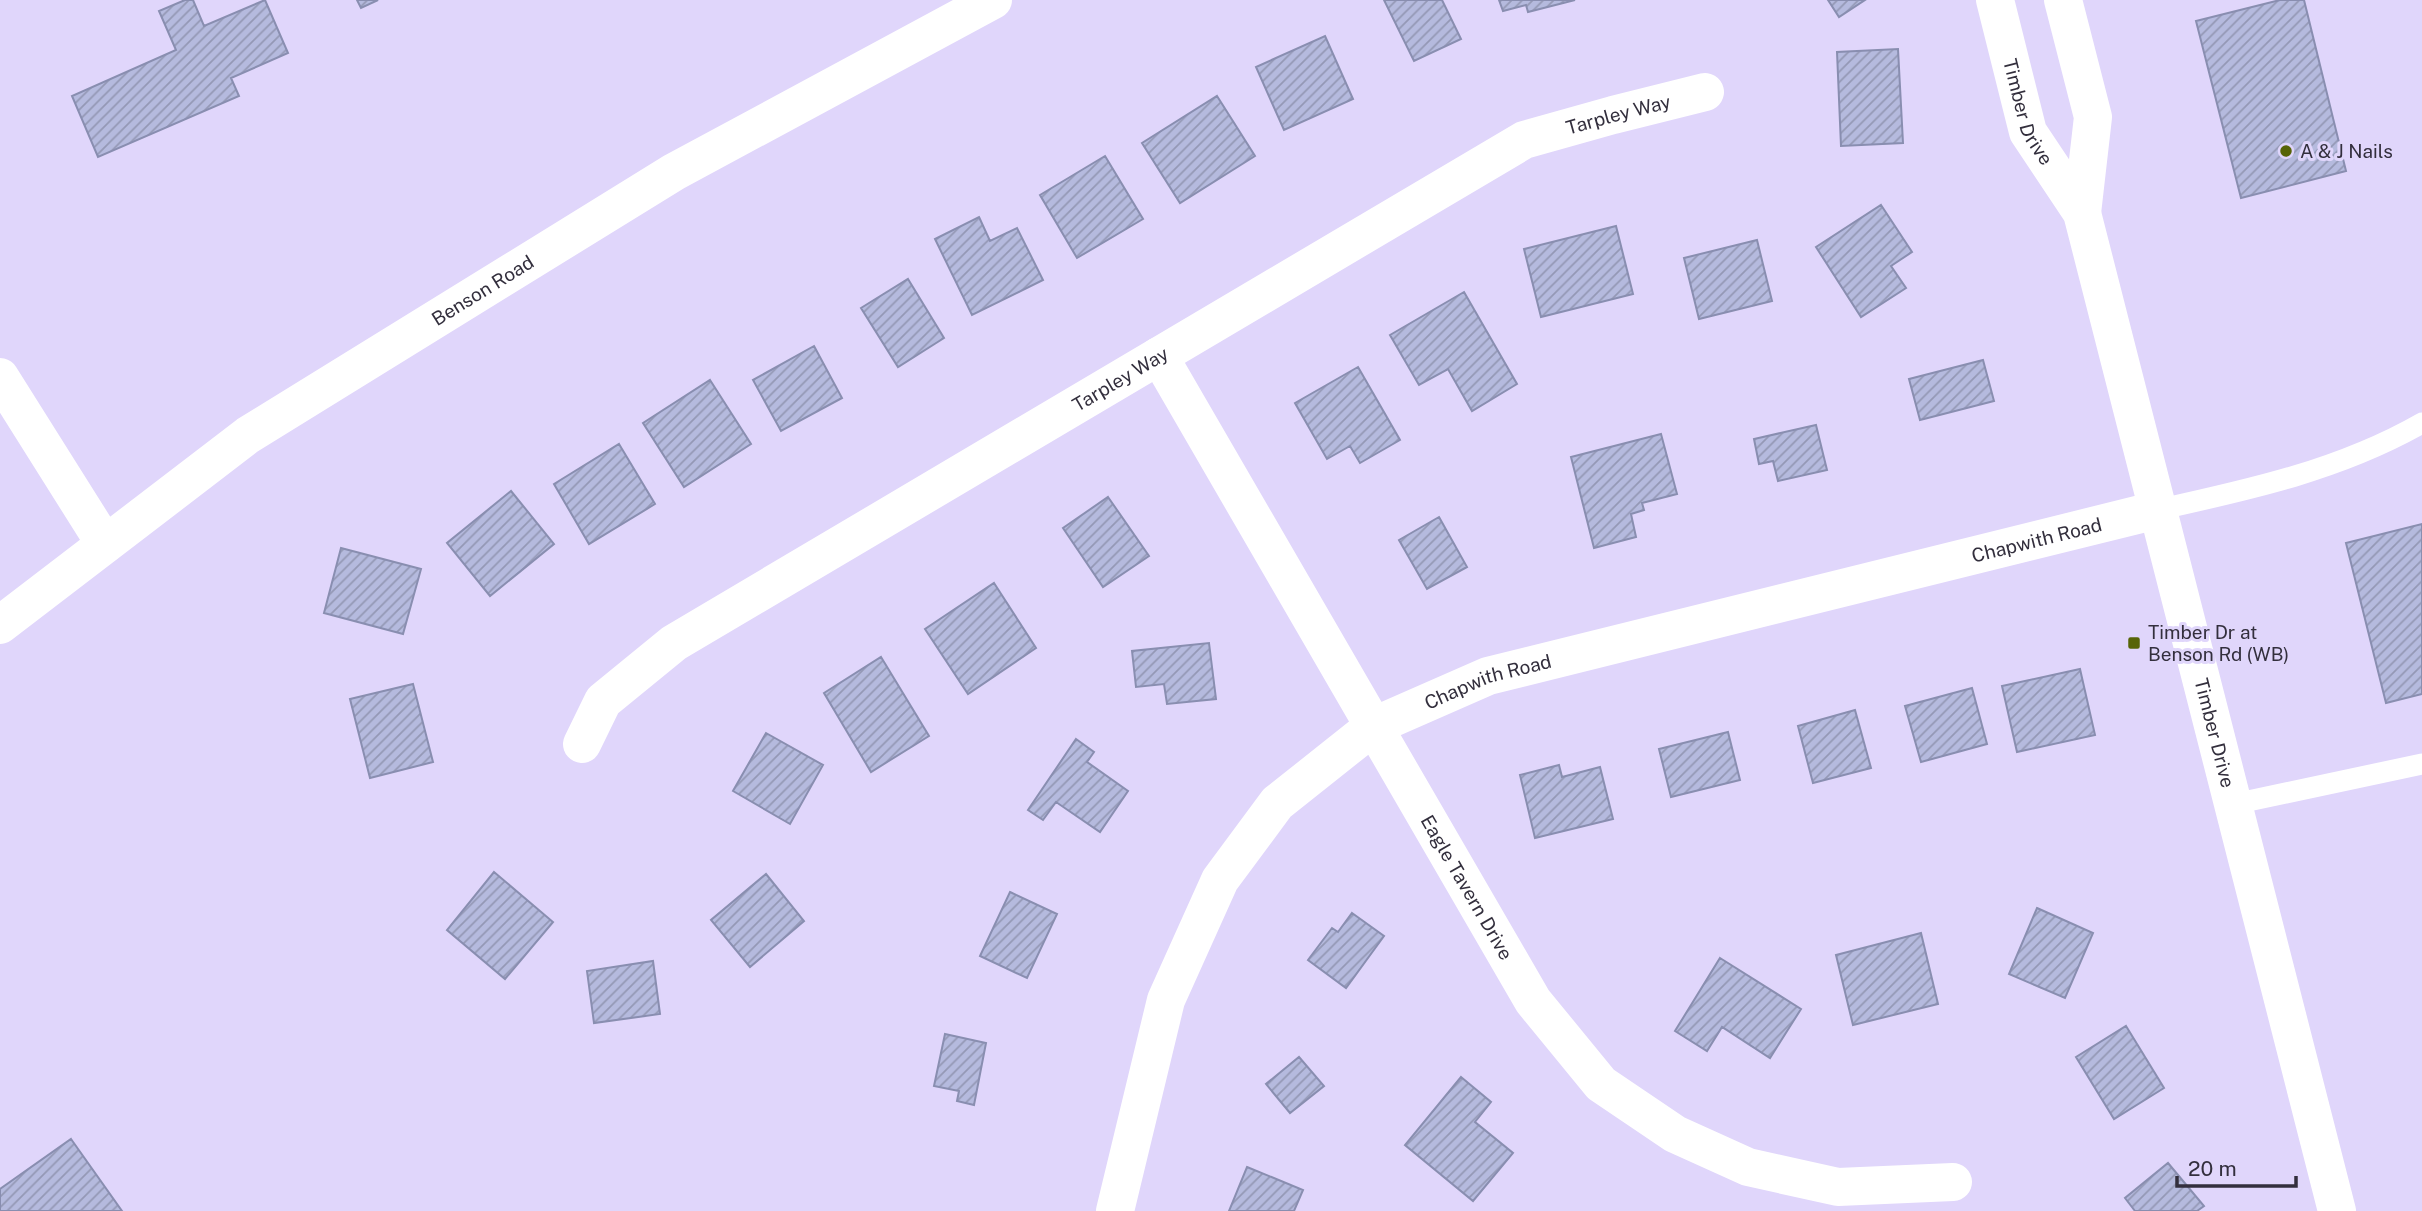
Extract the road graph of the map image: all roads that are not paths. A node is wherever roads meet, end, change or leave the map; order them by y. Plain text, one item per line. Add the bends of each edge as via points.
1 (993, 0) edge
2 (1995, 0) edge
3 (2063, 0) edge
4 (1705, 92) dead end
5 (2082, 213) junction
6 (1159, 356) junction
7 (0, 377) edge
8 (2422, 423) edge
9 (2157, 510) junction
10 (105, 544) junction
11 (0, 625) edge
12 (1374, 726) junction
13 (582, 744) dead end
14 (2422, 764) edge
15 (2234, 804) junction
16 (1954, 1182) dead end
17 (1115, 1211) edge
18 (2337, 1211) edge

1 - 10 street, Benson Road via 674,172 248,435
2 - 5 street, Timber Drive via 2028,132
3 - 5 street, Timber Drive via 2093,117
4 - 6 street, Tarpley Way via 1524,140
5 - 9 street, Timber Drive
6 - 12 street, Eagle Tavern Drive
6 - 13 street, Tarpley Way via 674,643 603,701
7 - 10 street
8 - 9 lane via 2312,471
9 - 12 street, Chapwith Road via 1488,676
9 - 15 street, Timber Drive
10 - 11 street, Benson Road
12 - 16 street, Eagle Tavern Drive via 1533,1001 1601,1084 1675,1134 1748,1167 1838,1186
12 - 17 street, Chapwith Road via 1277,803 1220,880 1166,1000
14 - 15 lane
15 - 18 street, Timber Drive

